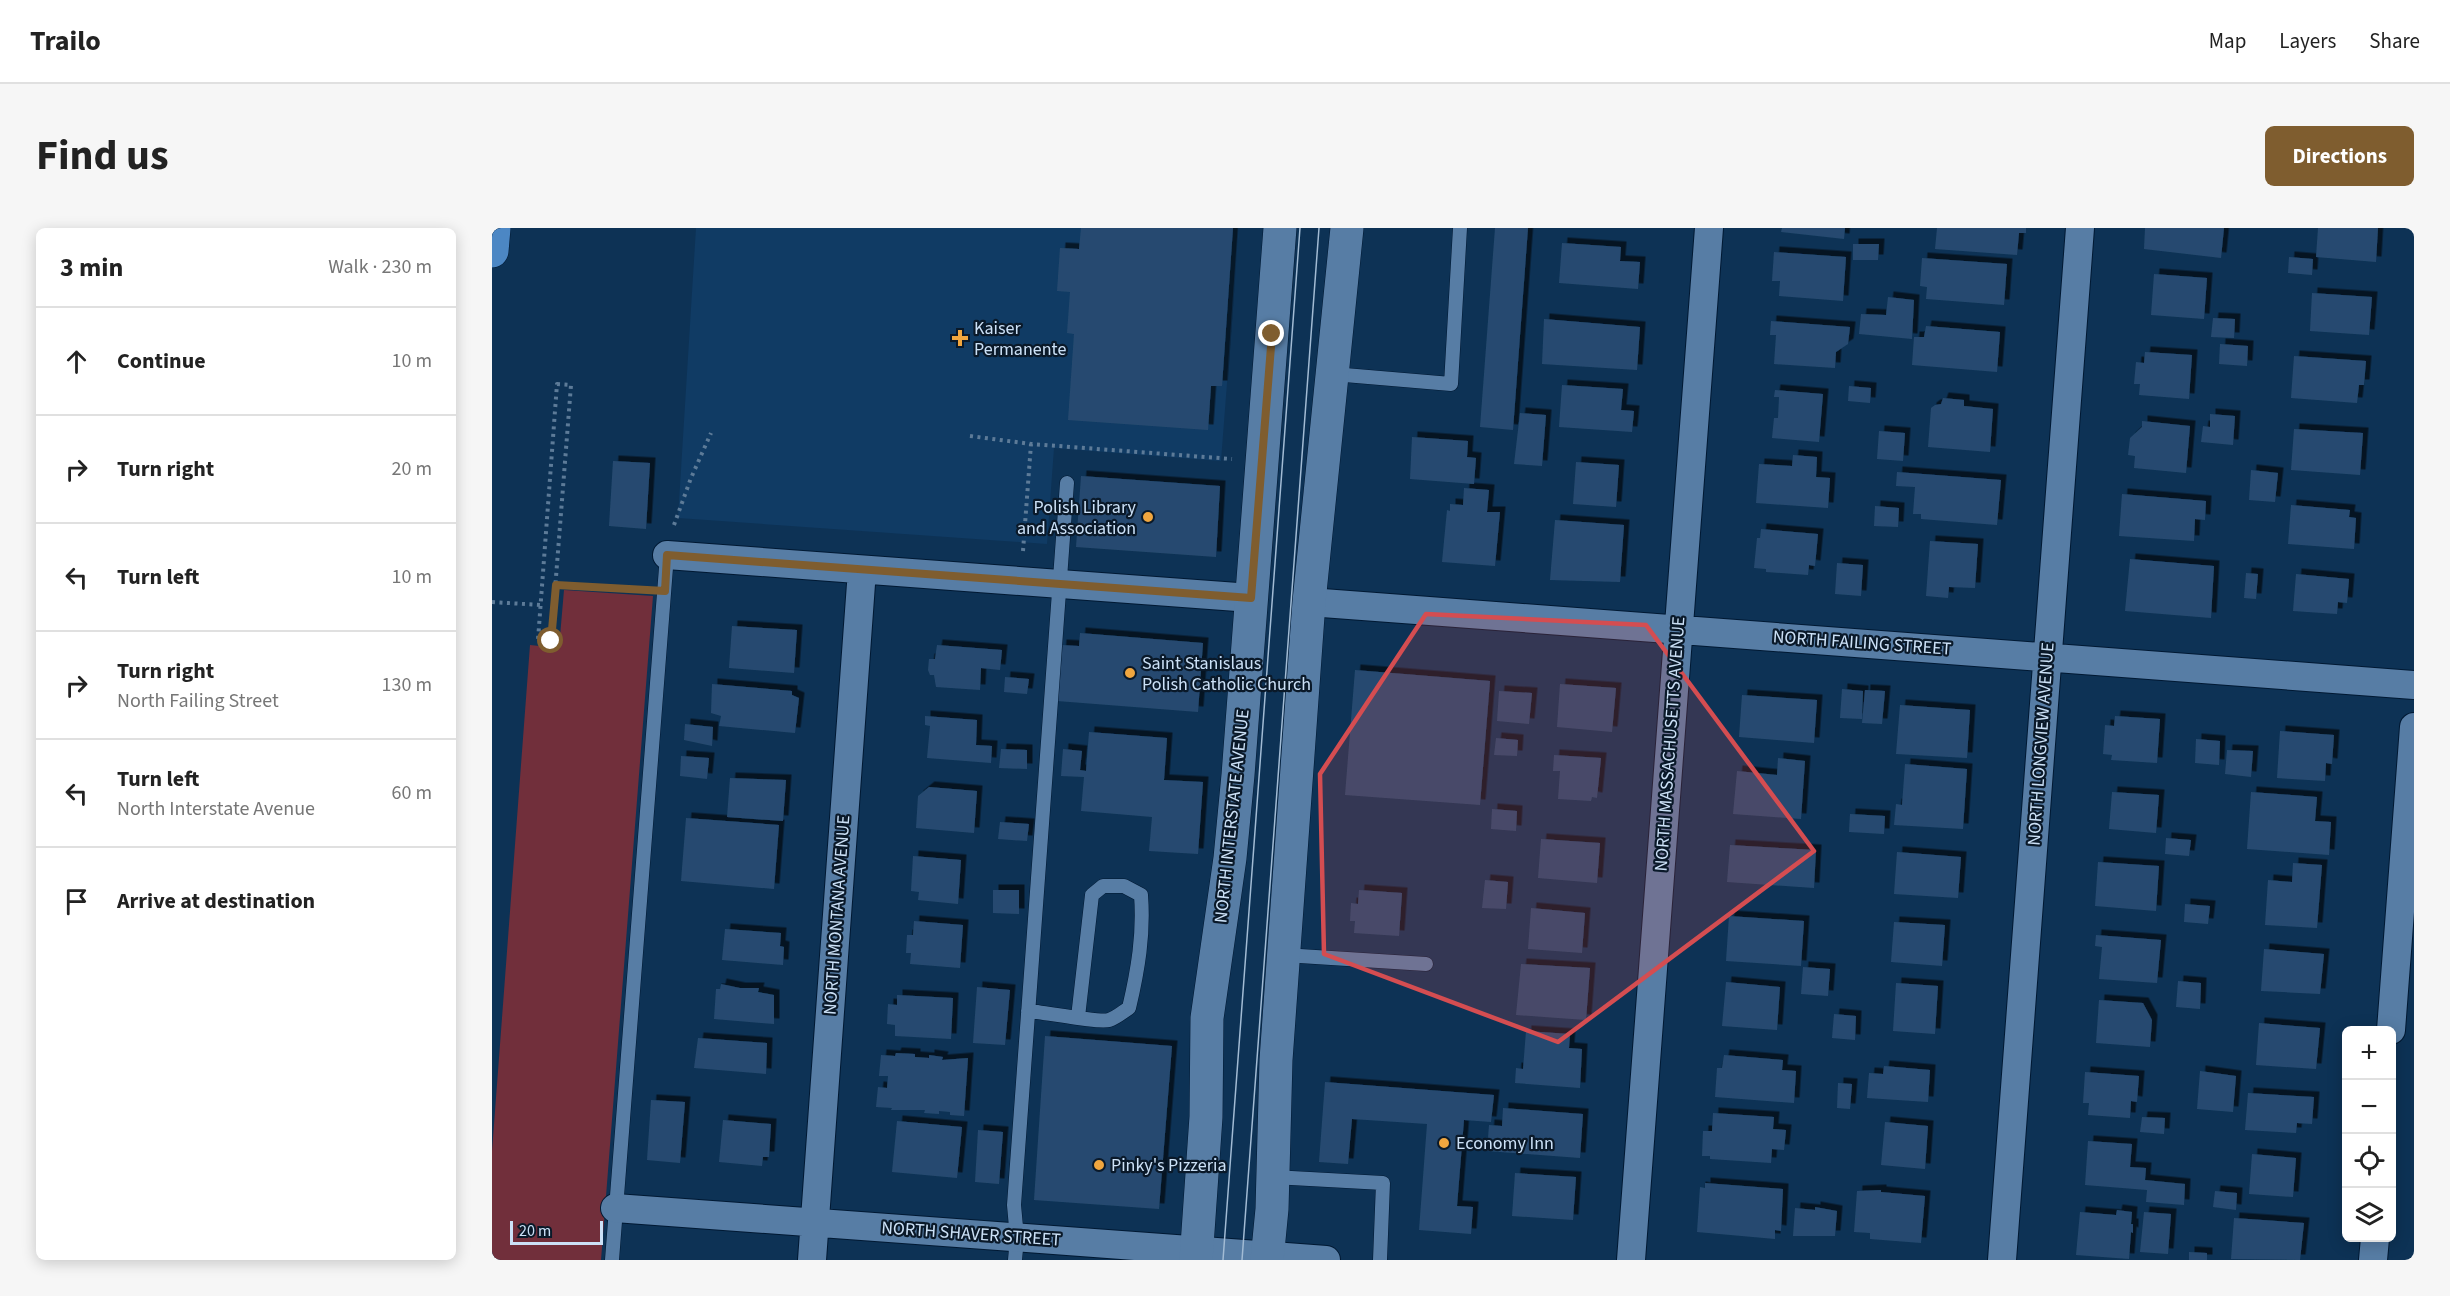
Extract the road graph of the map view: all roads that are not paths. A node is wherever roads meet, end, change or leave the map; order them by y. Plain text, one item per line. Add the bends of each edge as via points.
1 (494, 228) edge
2 (1280, 228) edge
3 (1347, 228) edge
4 (1460, 228) edge
5 (1709, 228) edge
6 (2080, 228) edge
7 (492, 251) edge
8 (1333, 374) junction
9 (1067, 483) dead end
10 (667, 555) joint
11 (862, 570) junction
12 (1060, 584) junction
13 (1251, 598) junction
14 (1309, 602) junction
15 (1679, 629) junction
16 (2048, 657) junction
17 (2414, 685) edge
18 (2414, 727) edge
19 (1284, 955) junction
20 (1426, 964) dead end
21 (1028, 1011) junction
22 (1078, 1017) junction
23 (2391, 1026) edge
24 (1273, 1177) junction
25 (615, 1208) junction
26 (814, 1222) junction
27 (2375, 1242) edge
28 (1016, 1249) edge
29 (1196, 1255) edge
30 (1268, 1258) edge
31 (612, 1260) edge
32 (812, 1260) edge
33 (1326, 1260) edge
34 (1380, 1260) edge
35 (1631, 1260) edge
36 (2002, 1260) edge
37 (2373, 1260) edge

1 - 7 highway
2 - 13 street, NORTH INTERSTATE AVENUE
3 - 8 street
4 - 8 lane via 1450,384
5 - 15 street, NORTH MASSACHUSETTS AVENUE
6 - 16 street, NORTH LONGVIEW AVENUE
8 - 14 street
9 - 12 lane
10 - 11 street
10 - 25 lane
11 - 12 street
11 - 26 street, NORTH MONTANA AVENUE
12 - 13 street
12 - 21 lane
13 - 29 street, NORTH INTERSTATE AVENUE via 1230,858 1207,1018 1206,1117
14 - 15 street, NORTH FAILING STREET
14 - 19 street
15 - 16 street, NORTH FAILING STREET
15 - 35 street, NORTH MASSACHUSETTS AVENUE
16 - 17 street, NORTH FAILING STREET
16 - 36 street, NORTH LONGVIEW AVENUE
18 - 23 street
19 - 20 lane
19 - 24 street
21 - 22 lane
21 - 28 lane via 1014,1205
22 - 22 lane via 1108,1020 1130,1008 1143,918 1141,895 1124,886 1102,886 1092,895
24 - 30 street
24 - 34 lane via 1383,1183
25 - 26 street, NORTH SHAVER STREET
25 - 31 lane
26 - 28 street, NORTH SHAVER STREET
26 - 32 street, NORTH MONTANA AVENUE
27 - 37 street
28 - 29 street, NORTH SHAVER STREET
29 - 30 street, NORTH SHAVER STREET
30 - 33 street, NORTH SHAVER STREET

